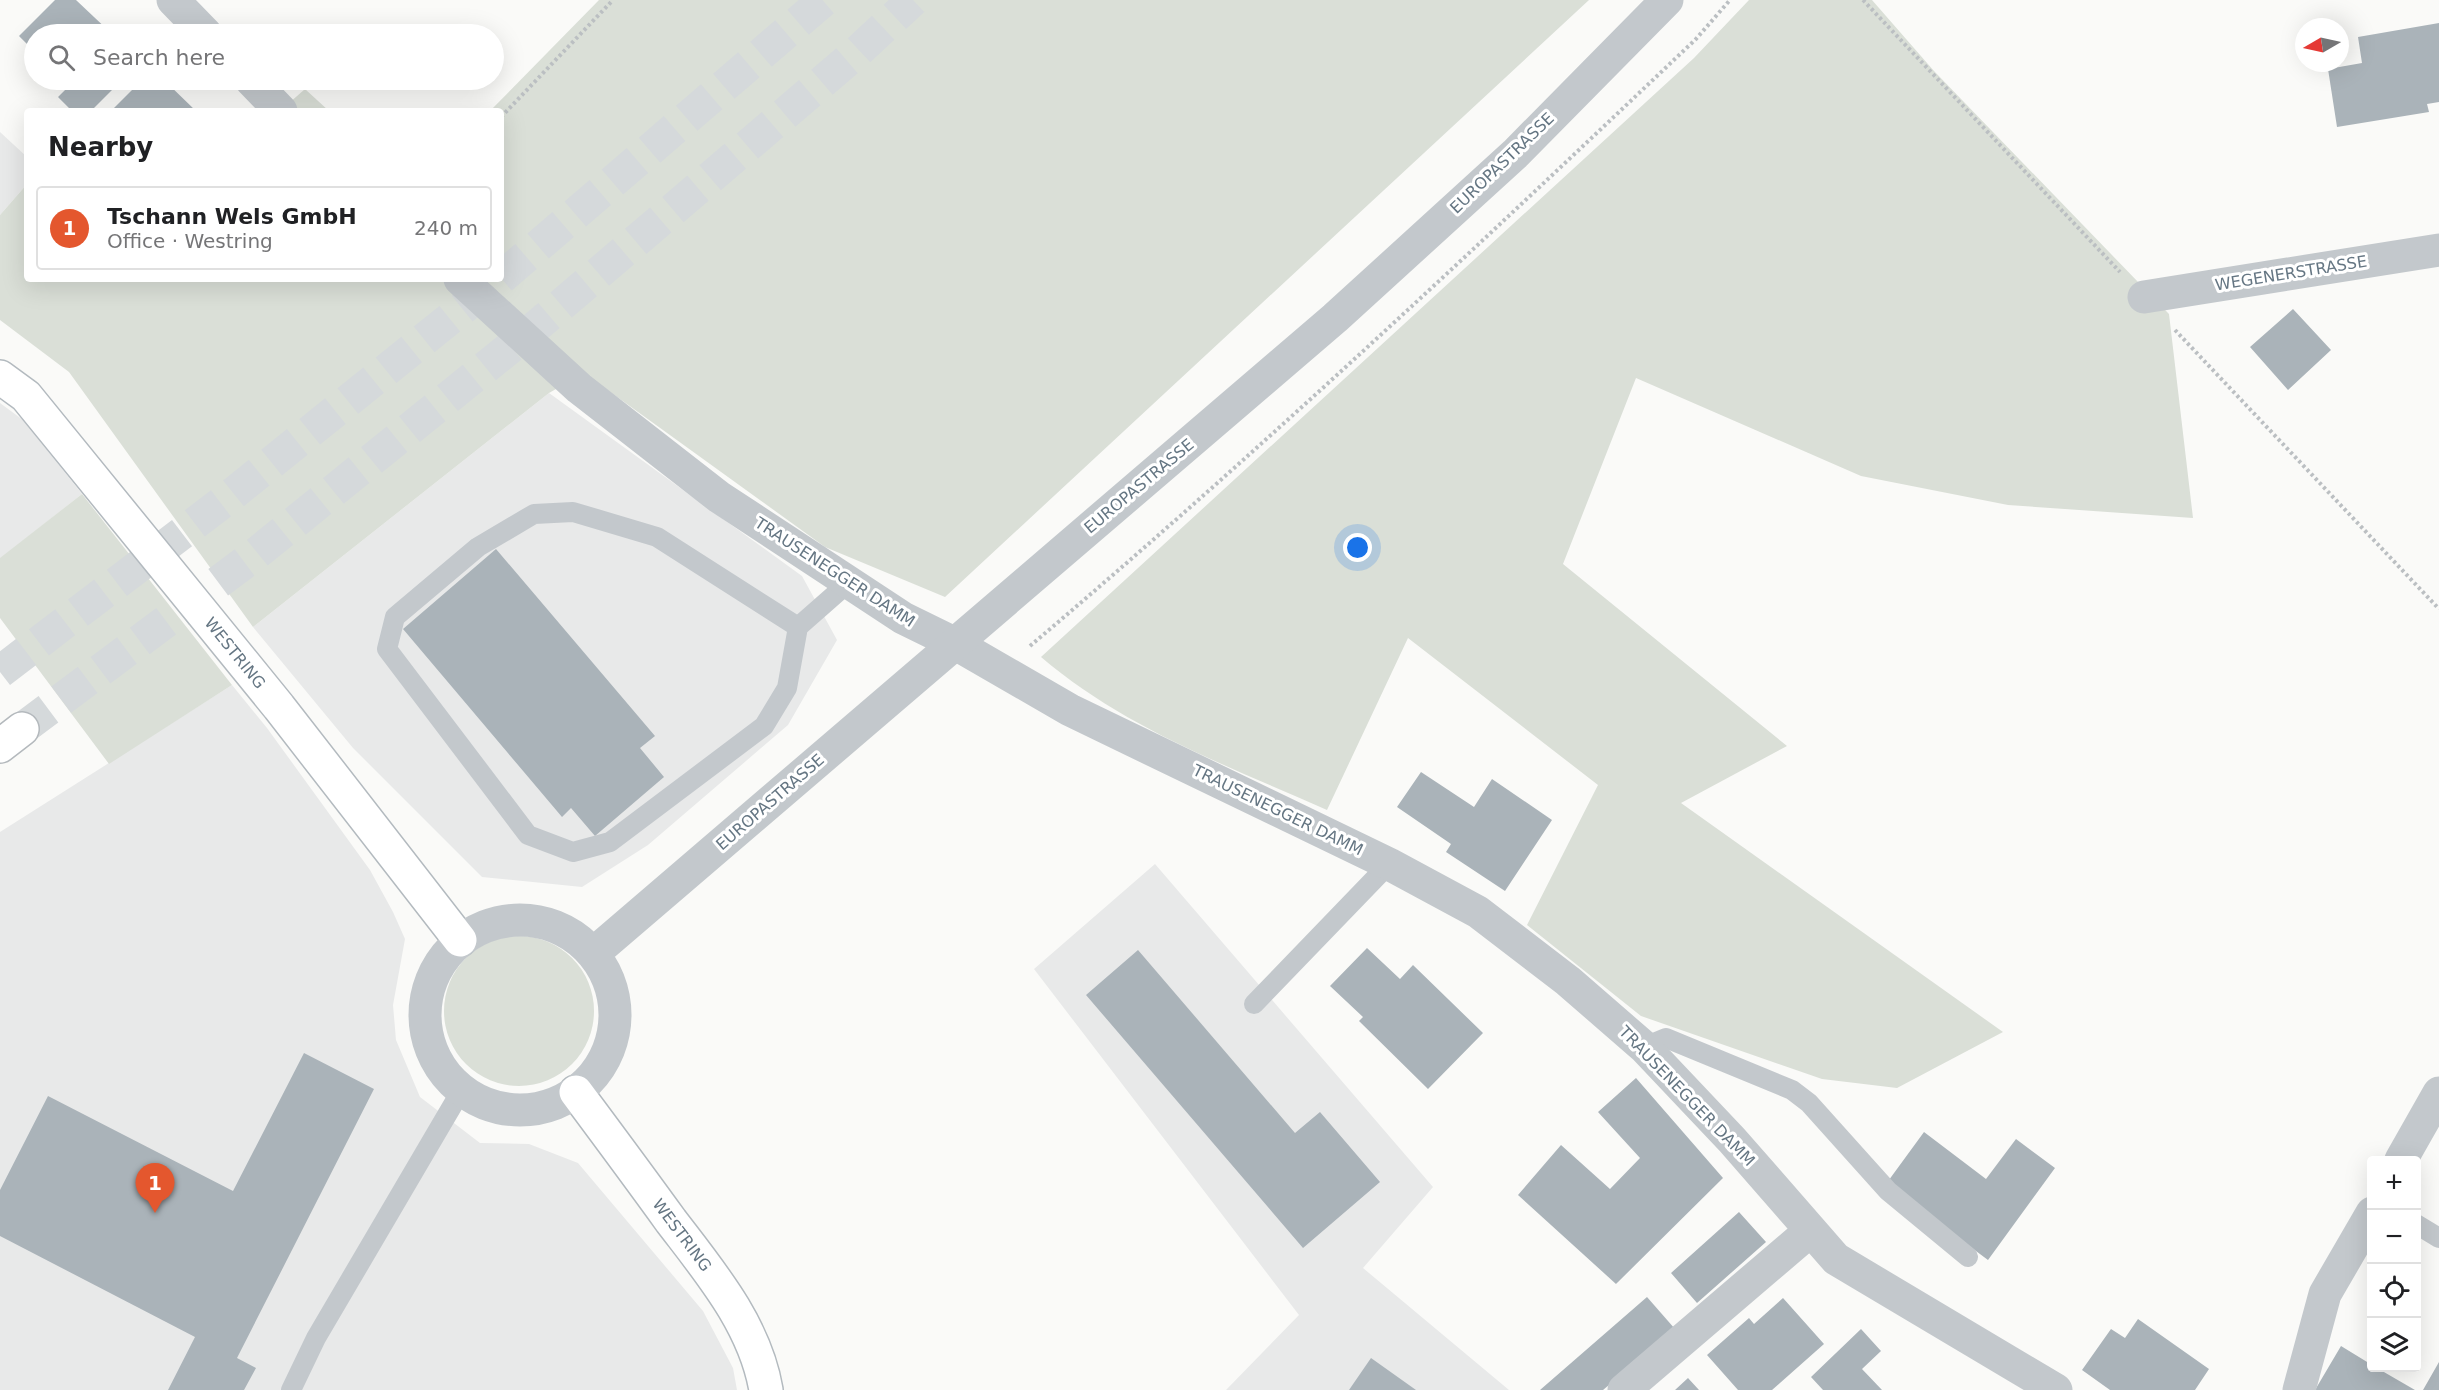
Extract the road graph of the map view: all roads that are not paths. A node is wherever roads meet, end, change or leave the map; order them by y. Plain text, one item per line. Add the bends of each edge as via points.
1 (172, 0) edge
2 (1667, 0) edge
3 (196, 24) edge
4 (260, 90) edge
5 (278, 108) edge
6 (2439, 250) edge
7 (463, 282) edge
8 (2144, 297) road end
9 (0, 377) edge
10 (849, 583) junction
11 (798, 627) junction
12 (954, 643) junction
13 (1389, 864) junction
14 (460, 940) junction
15 (594, 953) junction
16 (1254, 1004) dead end
17 (1644, 1047) junction
18 (461, 1091) junction
19 (576, 1092) junction
20 (2439, 1093) edge
21 (2404, 1156) edge
22 (2367, 1222) edge
23 (2421, 1227) edge
24 (1810, 1231) junction
25 (2439, 1238) edge
26 (1968, 1257) dead end
27 (291, 1390) edge
28 (766, 1390) edge
29 (1624, 1390) edge
30 (2056, 1390) edge
31 (2299, 1390) edge

1 - 3 street
2 - 12 street, EUROPASTRASSE via 1515,154 1335,318
4 - 5 street
6 - 8 street, WEGENERSTRASSE
7 - 10 street, TRAUSENEGGER DAMM via 579,388 719,497
9 - 14 main road, WESTRING via 26,396 279,707
10 - 11 lane
10 - 12 street, TRAUSENEGGER DAMM via 903,618
11 - 11 lane via 657,537 573,512 534,514 478,547 395,617 387,649 528,835 573,852 610,842 764,726 787,688
12 - 13 street, TRAUSENEGGER DAMM via 1137,744
12 - 15 street, EUROPASTRASSE
13 - 16 lane
13 - 17 street, TRAUSENEGGER DAMM via 1478,912 1568,981
14 - 15 street via 493,922 530,919 565,930
14 - 18 street via 437,966 425,998 425,1021 438,1065
15 - 19 street via 612,988 615,1027 602,1064
17 - 24 street, TRAUSENEGGER DAMM via 1732,1140
17 - 26 lane via 1666,1038 1792,1090 1809,1103 1888,1191
18 - 19 street via 488,1106 518,1111 549,1106
18 - 27 lane via 316,1338
19 - 28 main road, WESTRING via 714,1277 744,1324 763,1370
20 - 21 street
22 - 31 street via 2325,1294
23 - 25 lane
24 - 29 street
24 - 30 street, TRAUSENEGGER DAMM via 1836,1259

